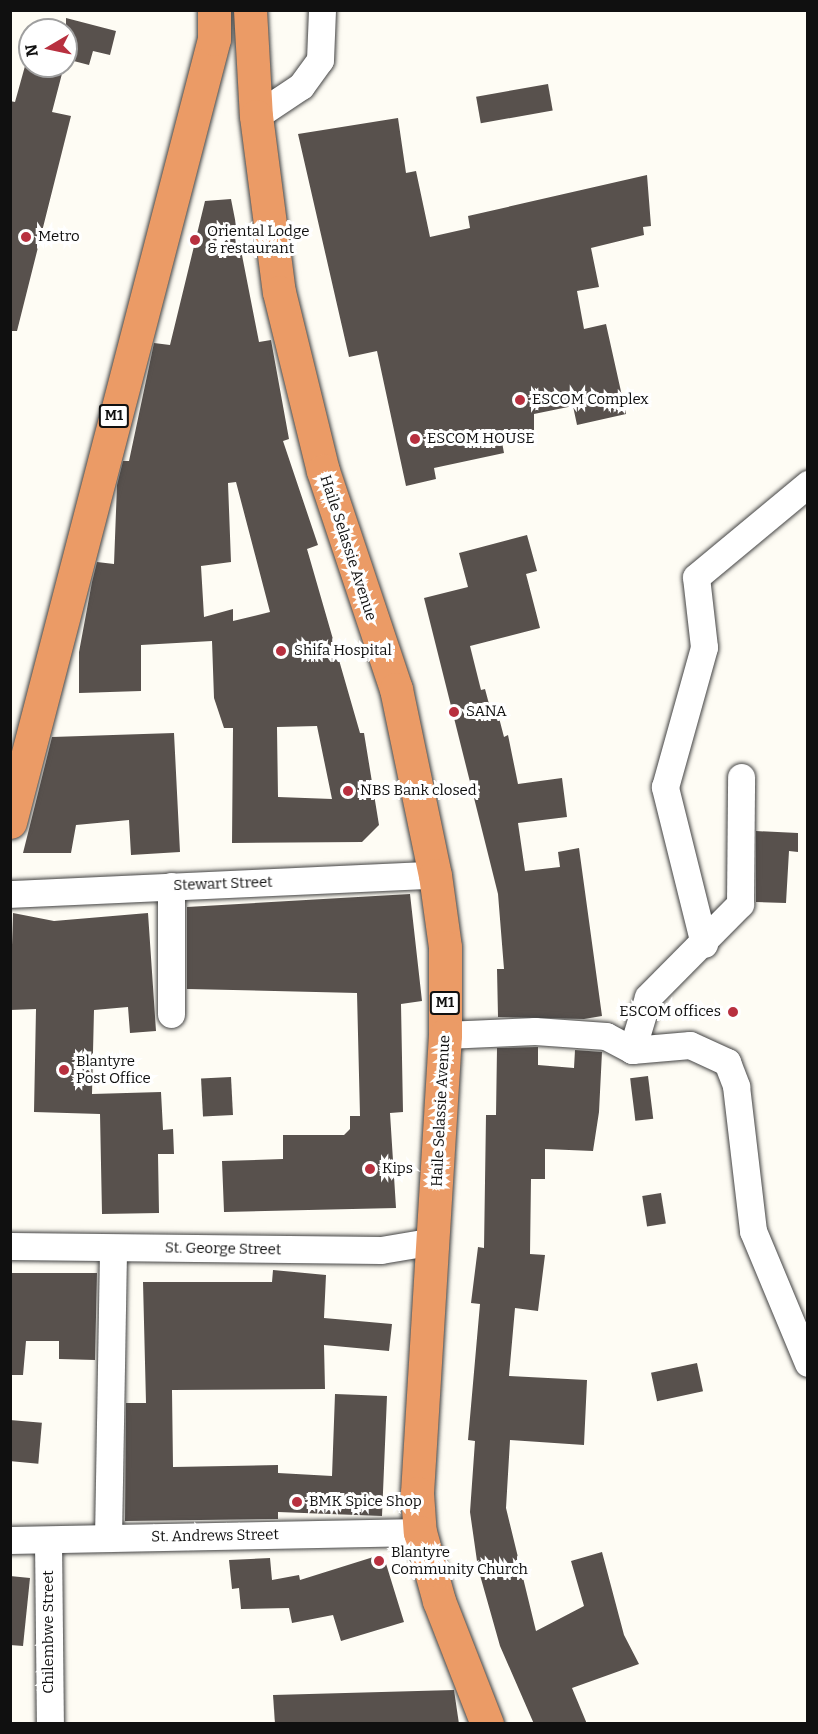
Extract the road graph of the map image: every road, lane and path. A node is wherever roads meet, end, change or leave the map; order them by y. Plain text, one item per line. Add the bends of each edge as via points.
1 (214, 10) edge
2 (249, 10) edge
3 (322, 10) edge
4 (256, 116) junction
5 (807, 484) edge
6 (741, 777) dead end
7 (10, 822) edge
8 (435, 875) junction
9 (171, 886) junction
10 (10, 894) edge
11 (704, 944) junction
12 (171, 1014) dead end
13 (445, 1035) junction
14 (632, 1050) junction
15 (434, 1241) junction
16 (10, 1246) edge
17 (113, 1248) junction
18 (807, 1363) edge
19 (420, 1532) junction
20 (108, 1538) junction
21 (10, 1540) edge
22 (48, 1540) junction
23 (50, 1724) edge
24 (487, 1724) edge

1 - 7 highway, M1 via 214,39
2 - 4 highway, M1
3 - 4 street via 320,60 301,86
4 - 8 highway, Haile Selassie Avenue / M1 via 279,292 323,471 396,688
5 - 11 street via 696,577 704,647 665,787
6 - 11 street via 740,904
8 - 9 street, Stewart Street
8 - 13 highway, Haile Selassie Avenue / M1 via 445,947
9 - 10 street, Stewart Street
9 - 12 street
11 - 14 street via 648,997
13 - 14 street via 535,1031 606,1036
13 - 15 highway, Haile Selassie Avenue / M1
14 - 18 street via 690,1045 727,1062 736,1086 753,1231
15 - 17 street, St. George Street via 381,1250
15 - 19 highway, Haile Selassie Avenue / M1 via 417,1493
16 - 17 street, St. George Street
17 - 20 street
19 - 20 street, St. Andrews Street
19 - 24 highway, Haile Selassie Avenue / M1 via 439,1601
20 - 22 street, St. Andrews Street
21 - 22 street, St. Andrews Street
22 - 23 street, Chilembwe Street

